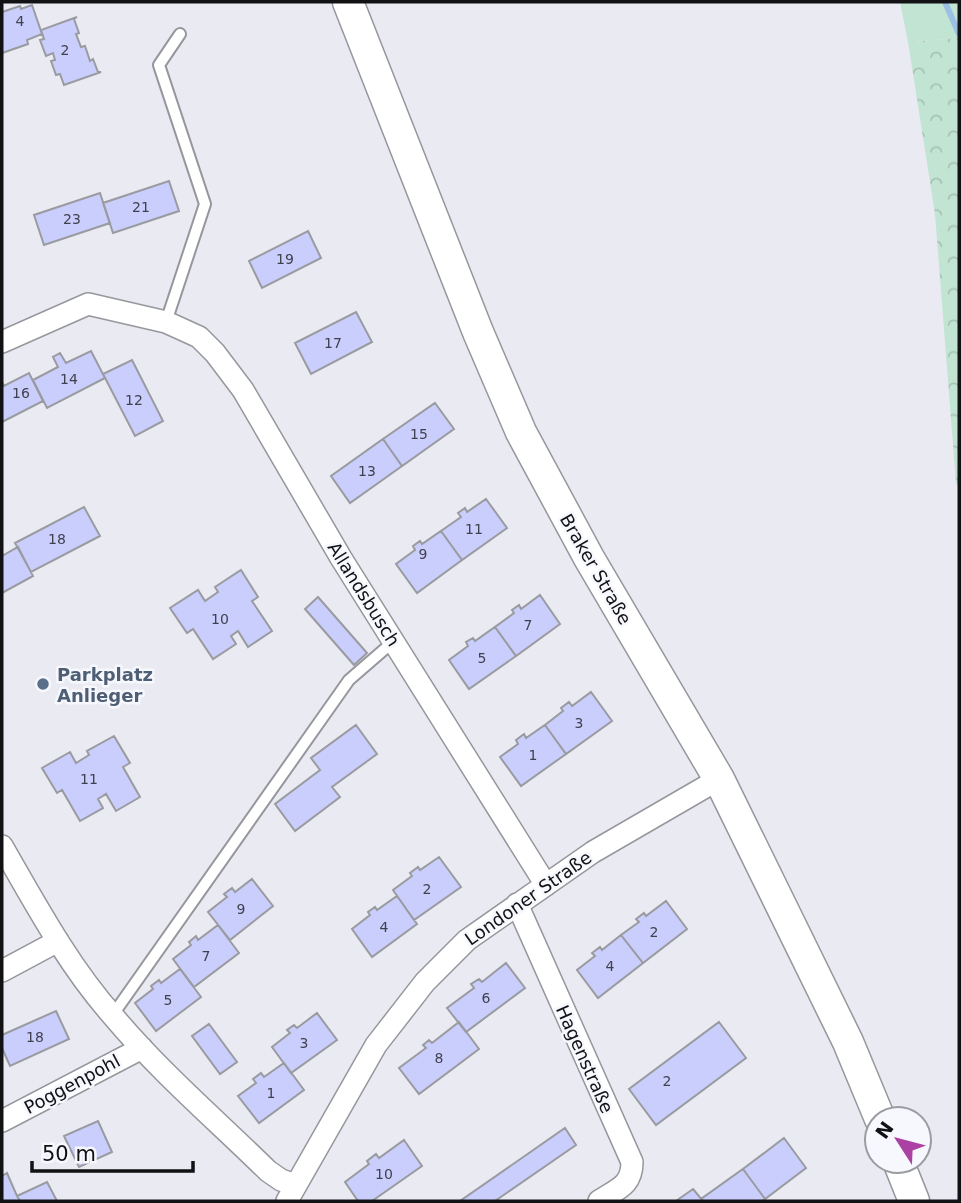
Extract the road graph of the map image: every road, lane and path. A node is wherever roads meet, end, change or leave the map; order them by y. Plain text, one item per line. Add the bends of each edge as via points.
1 (348, 2) edge
2 (180, 34) dead end
3 (166, 321) junction
4 (2, 342) edge
5 (394, 641) junction
6 (719, 779) junction
7 (2, 846) edge
8 (546, 885) junction
9 (517, 904) junction
10 (58, 941) junction
11 (2, 971) edge
12 (113, 1016) junction
13 (142, 1048) junction
14 (874, 1105) edge
15 (2, 1121) edge
16 (904, 1175) edge
17 (291, 1193) edge
18 (599, 1201) edge
19 (914, 1201) edge

1 - 6 street, Braker Straße via 521,432
2 - 3 lane via 159,65 205,204
3 - 4 street, Allandsbusch via 88,304
3 - 5 street, Allandsbusch via 199,337 229,370
5 - 8 street, Allandsbusch
5 - 12 lane via 349,680
6 - 8 street, Londoner Straße via 593,852
6 - 14 street, Braker Straße
7 - 10 street, Poggenpohl
8 - 9 street, Londoner Straße
9 - 17 street, Londoner Straße via 467,940 398,1016 354,1080
9 - 18 street, Hagenstraße via 632,1162 632,1175 625,1184
10 - 11 street
10 - 12 street, Poggenpohl
12 - 13 street, Poggenpohl
13 - 15 street, Poggenpohl
13 - 17 street, Poggenpohl
16 - 19 street

